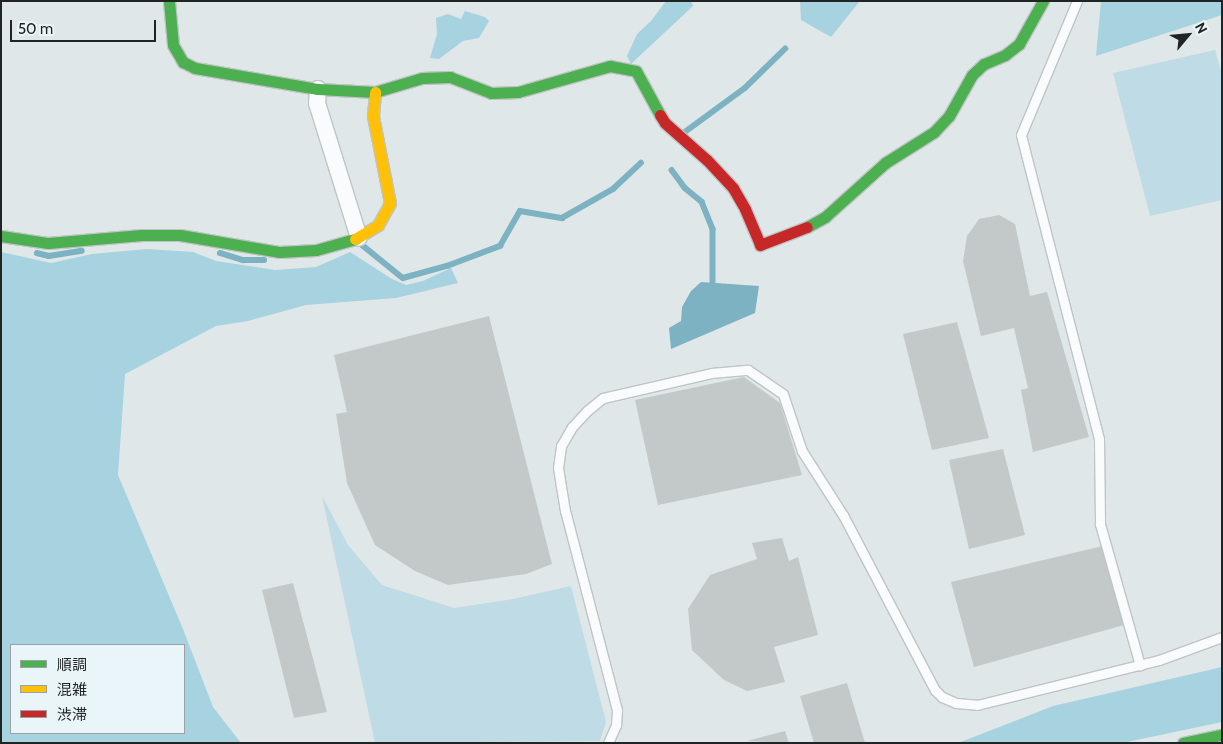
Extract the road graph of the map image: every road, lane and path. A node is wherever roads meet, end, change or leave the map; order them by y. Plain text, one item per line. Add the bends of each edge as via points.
1 (169, 1) edge
2 (1043, 1) edge
3 (1077, 1) edge
4 (318, 89) junction
5 (375, 92) junction
6 (1, 236) edge
7 (359, 238) junction
8 (1222, 637) edge
9 (1140, 665) junction
10 (1222, 735) edge
11 (608, 743) edge
12 (1183, 743) edge

1 - 4 street via 173,44 183,62 195,68
2 - 5 street via 1020,44 984,64 972,75 949,116 934,132 885,163 824,218 799,232 760,245 732,188 707,160 665,123 636,71 610,66 518,92 491,92 450,77 422,78
3 - 9 lane via 1021,135 1099,439 1100,524
4 - 5 street
4 - 7 street via 317,103
5 - 7 street via 373,116 390,203 378,225
6 - 7 street via 48,243 180,235 279,252 316,250
8 - 9 lane
9 - 11 lane via 977,705 942,698 843,515 802,451 783,394 748,370 711,373 603,398 572,427 561,446 558,468 565,511 617,710 616,725
10 - 12 street

